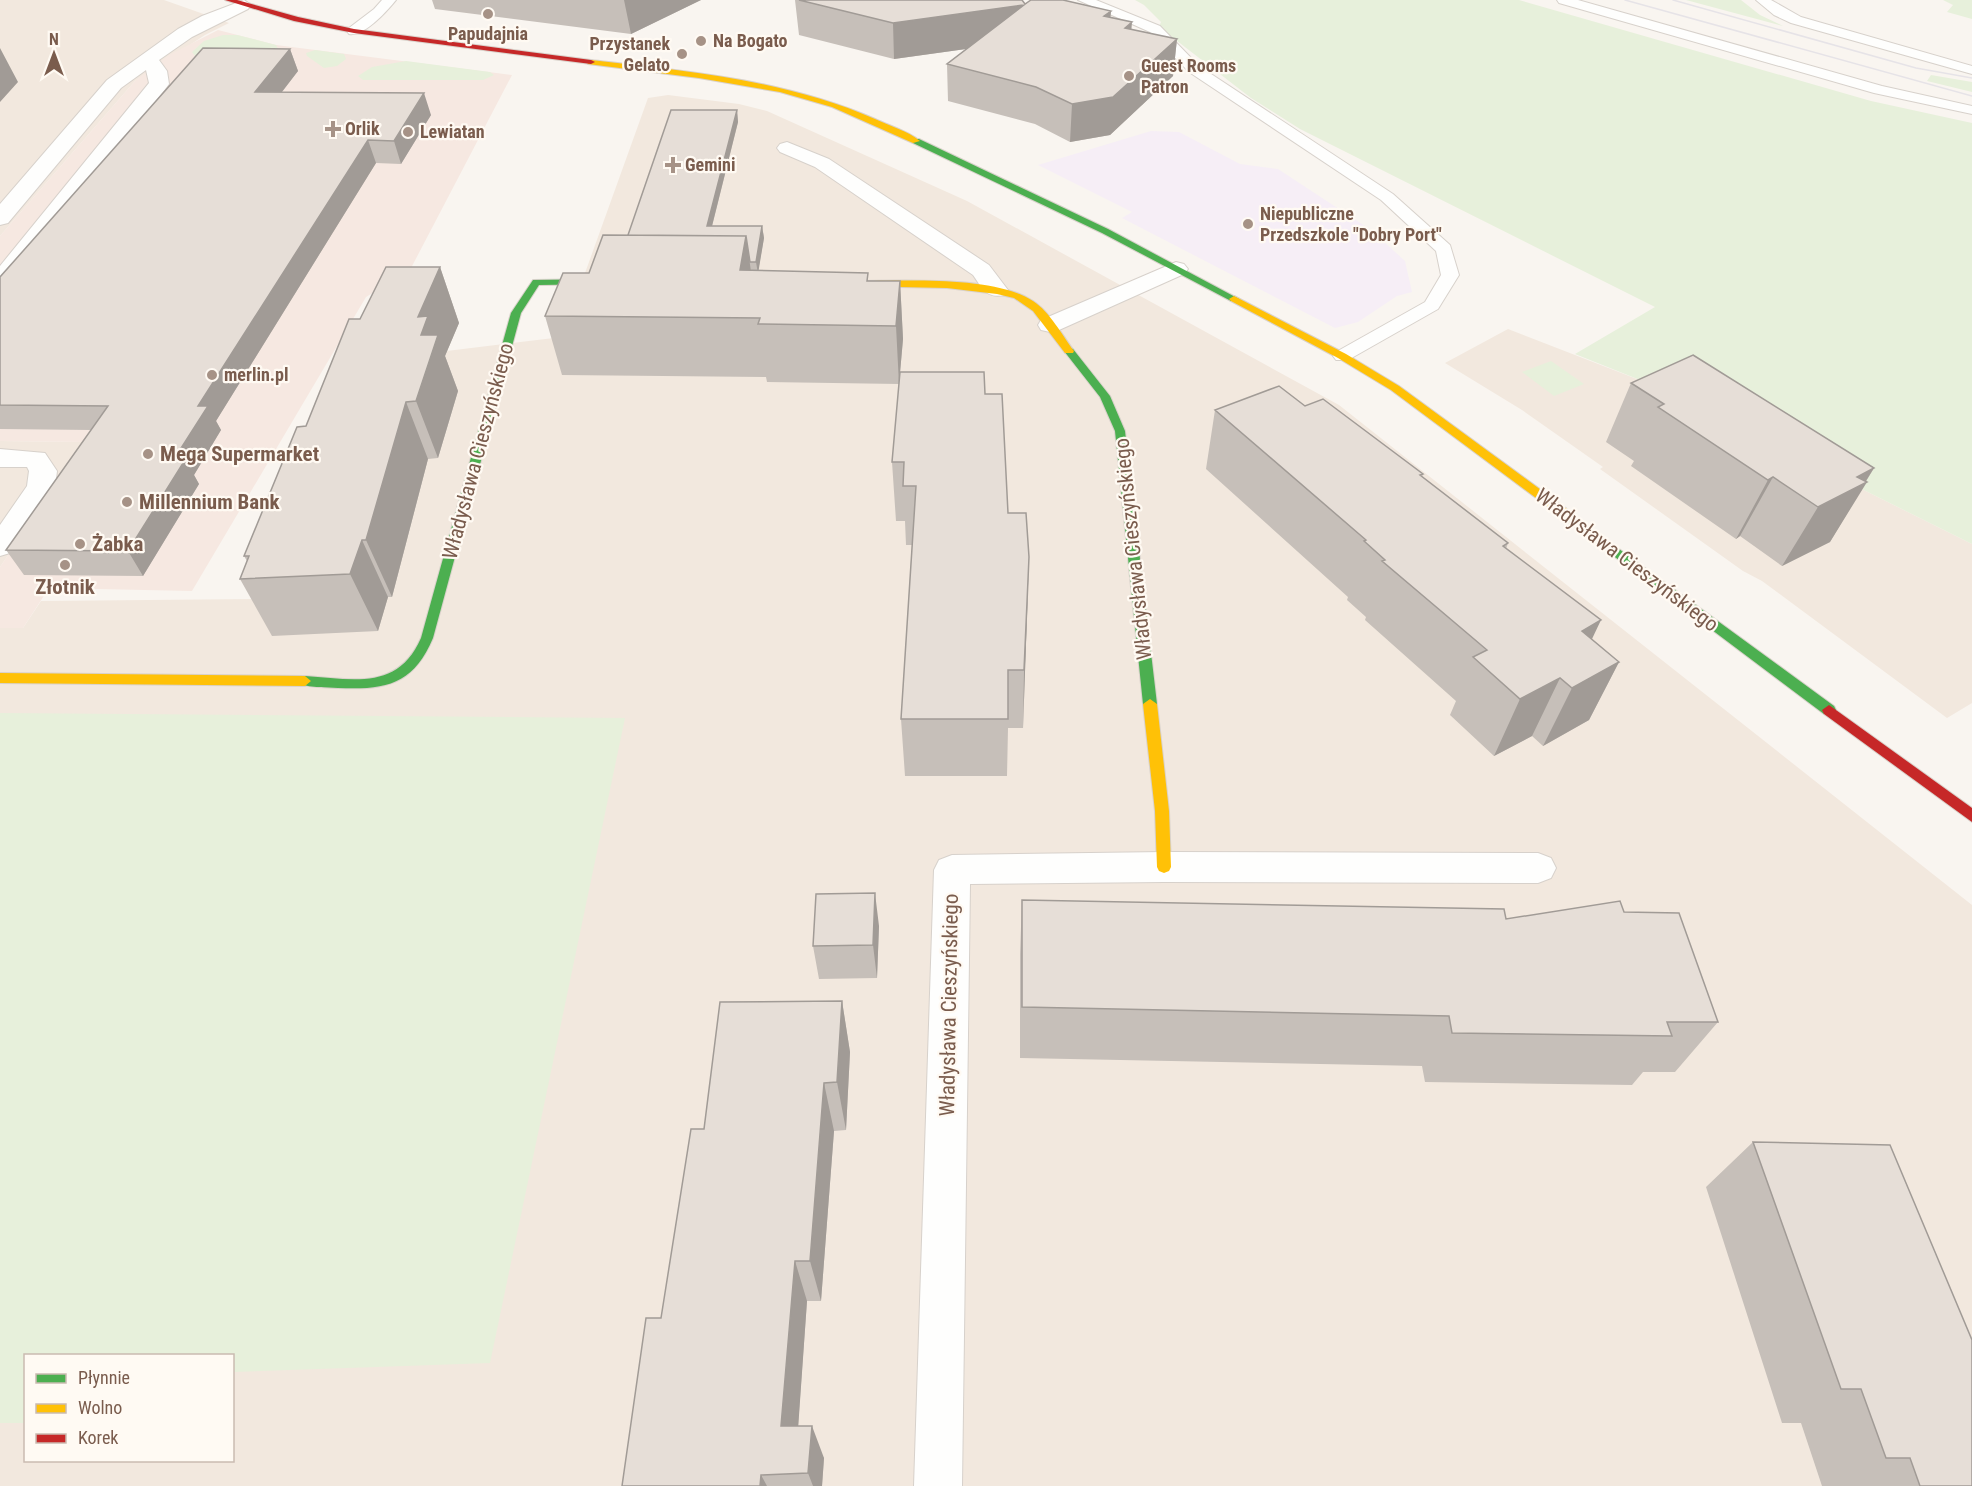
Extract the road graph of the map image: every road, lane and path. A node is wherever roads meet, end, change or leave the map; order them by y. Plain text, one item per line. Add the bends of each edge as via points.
1 (389, 0) edge
2 (1085, 0) edge
3 (1564, 0) edge
4 (1763, 0) edge
5 (236, 2) edge
6 (354, 31) junction
7 (149, 60) junction
8 (1972, 70) edge
9 (1972, 110) edge
10 (787, 148) dead end
11 (0, 218) edge
12 (1176, 269) junction
13 (0, 280) edge
14 (624, 283) edge
15 (846, 284) edge
16 (996, 290) junction
17 (1050, 325) junction
18 (1342, 356) junction
19 (0, 458) edge
20 (0, 546) edge
21 (0, 678) edge
22 (1972, 816) edge
23 (1164, 867) junction
24 (1538, 867) dead end
25 (938, 1486) edge

1 - 6 lane
2 - 18 lane via 1155,29 1194,69 1387,197 1444,249 1450,274 1432,305
3 - 9 lane via 1879,90
4 - 8 lane via 1796,20
5 - 6 street, Władysława Cieszyńskiego
5 - 7 street
6 - 12 street, Władysława Cieszyńskiego via 747,82 809,97 875,122
7 - 11 street via 114,84
7 - 13 street via 157,71 159,84
10 - 16 street, Władysława Cieszyńskiego via 822,163 981,270
12 - 17 street
12 - 18 street, Władysława Cieszyńskiego
14 - 21 street, Władysława Cieszyńskiego via 536,282 516,313 427,638 418,661 401,674 378,682
15 - 16 street, Władysława Cieszyńskiego via 948,285
16 - 17 street, Władysława Cieszyńskiego via 1030,303
17 - 23 street, Władysława Cieszyńskiego via 1105,396 1120,431 1162,811
18 - 22 street, Władysława Cieszyńskiego via 1395,388
19 - 20 street via 35,459 44,471 41,487
23 - 24 street
23 - 25 street, Władysława Cieszyńskiego via 952,870

